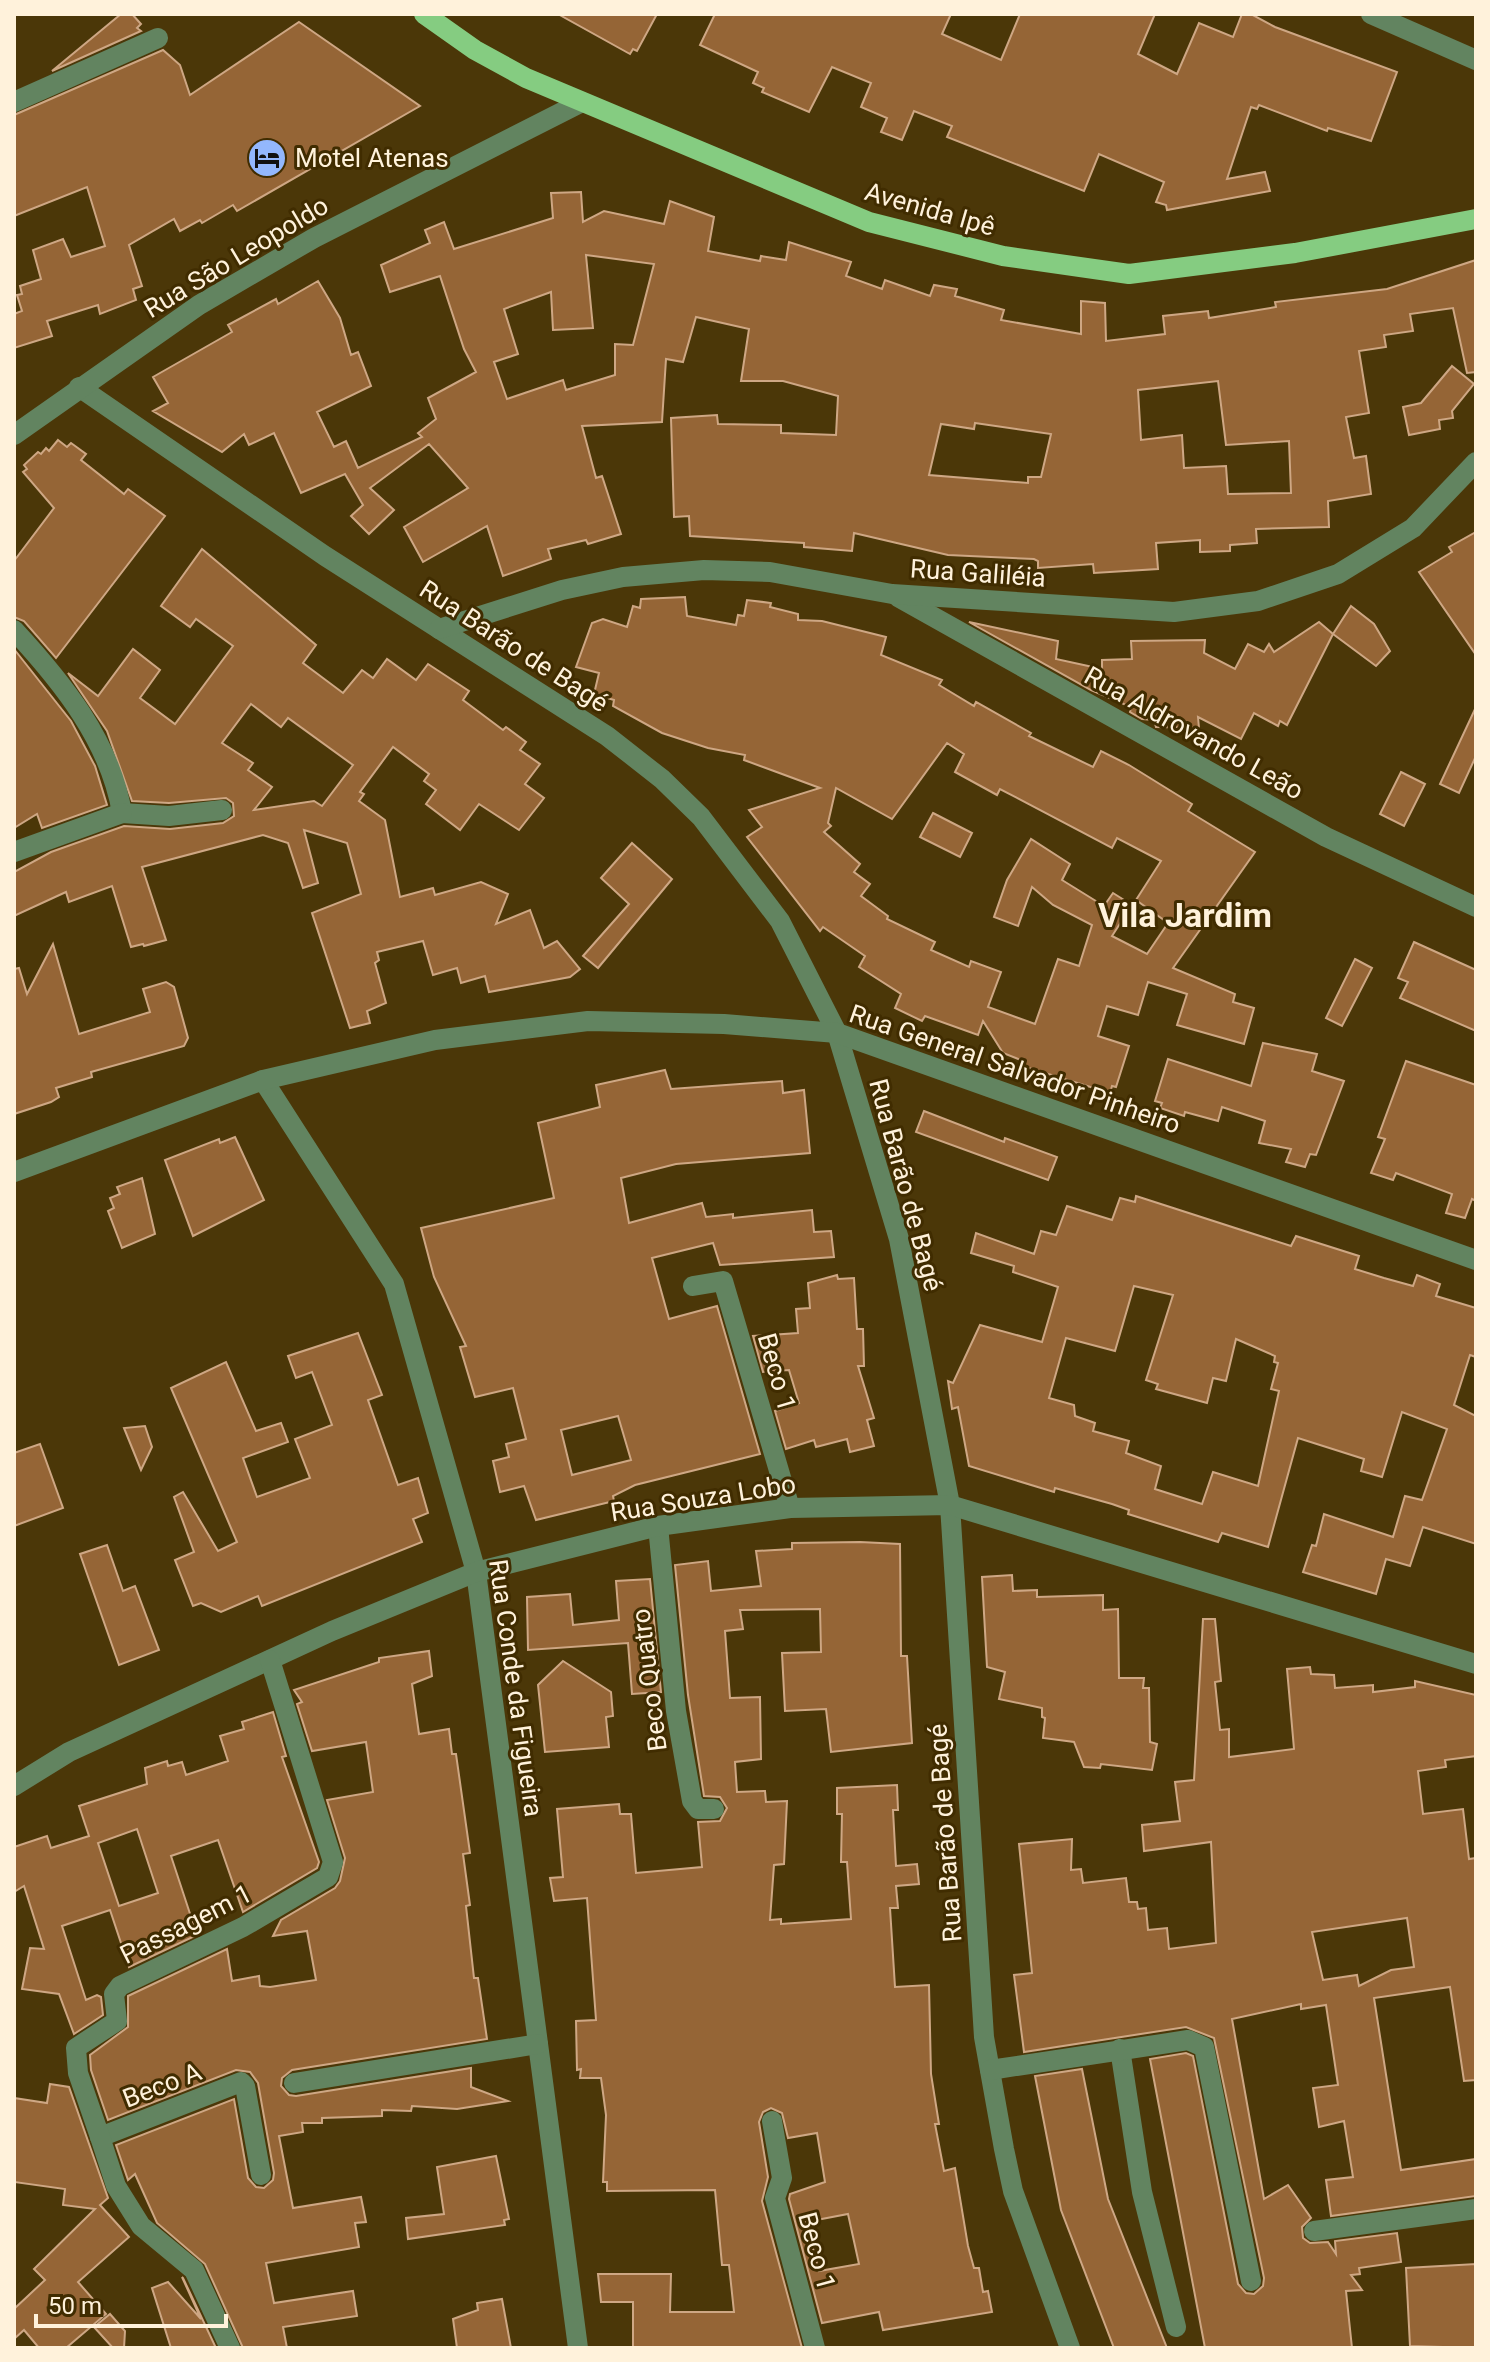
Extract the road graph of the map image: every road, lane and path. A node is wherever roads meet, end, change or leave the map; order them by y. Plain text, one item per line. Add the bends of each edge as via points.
1 (424, 14) edge
2 (1371, 14) edge
3 (158, 38) dead end
4 (1476, 60) edge
5 (14, 102) edge
6 (582, 102) junction
7 (1471, 218) edge
8 (79, 387) junction
9 (14, 435) edge
10 (1476, 462) edge
11 (892, 594) junction
12 (439, 629) junction
13 (14, 630) edge
14 (222, 810) dead end
15 (122, 813) junction
16 (14, 852) edge
17 (1476, 907) edge
18 (837, 1033) junction
19 (263, 1080) junction
20 (14, 1172) edge
21 (1476, 1260) edge
22 (693, 1286) dead end
23 (950, 1505) junction
24 (790, 1508) junction
25 (658, 1526) junction
26 (476, 1572) junction
27 (270, 1660) junction
28 (1476, 1664) edge
29 (14, 1786) edge
30 (714, 1809) dead end
31 (538, 2044) junction
32 (1120, 2049) junction
33 (990, 2070) junction
34 (294, 2083) dead end
35 (772, 2121) dead end
36 (100, 2137) junction
37 (261, 2175) dead end
38 (1476, 2209) edge
39 (1314, 2231) dead end
40 (1251, 2281) dead end
41 (1176, 2327) dead end
42 (230, 2348) edge
43 (578, 2348) edge
44 (815, 2348) edge
45 (1070, 2348) edge

1 - 6 main road, Avenida Ipê via 475,50
2 - 4 street
3 - 5 street
6 - 7 main road, Avenida Ipê via 869,222 1003,256 1129,274 1295,253
6 - 8 street, Rua São Leopoldo via 314,238 199,305
8 - 9 street, Rua São Leopoldo
8 - 12 street, Rua Barão de Bagé
10 - 11 street, Rua Galiléia via 1413,528 1338,574 1258,601 1174,612
11 - 12 street, Rua Galiléia via 770,572 704,570 623,577 562,590
11 - 17 street, Rua Aldrovando Leão via 1326,837
12 - 18 street, Rua Barão de Bagé via 607,736 701,817 780,921
13 - 15 street via 77,705 117,783
14 - 15 street via 169,816
15 - 16 street
18 - 19 street, Rua General Salvador Pinheiro via 588,1021 435,1040
18 - 21 street, Rua General Salvador Pinheiro
18 - 23 street, Rua Barão de Bagé via 899,1239
19 - 20 street, Rua General Salvador Pinheiro
19 - 26 street, Rua Conde da Figueira via 394,1284
22 - 24 street, Beco 1 via 723,1281
23 - 24 street, Rua Souza Lobo
23 - 28 street, Rua Souza Lobo
23 - 33 street, Rua Barão de Bagé
24 - 25 street, Rua Souza Lobo
25 - 26 street, Rua Souza Lobo
25 - 30 street, Beco Quatro via 676,1711 692,1801 698,1809
26 - 27 street, Rua Souza Lobo
26 - 31 street, Rua Conde da Figueira
27 - 29 street, Rua Souza Lobo via 69,1752
27 - 36 street, Passagem 1 via 333,1870 243,1927 116,1989 117,2021 82,2041 76,2053
31 - 34 street
31 - 43 street, Rua Conde da Figueira
32 - 33 street
32 - 40 street via 1188,2040 1204,2047
32 - 41 street via 1142,2192
33 - 45 street, Rua Barão de Bagé via 1013,2191
35 - 44 street, Beco 1 via 782,2178 775,2198
36 - 37 street, Beco A via 243,2083
36 - 42 street, Passagem 1 via 116,2186 141,2226 194,2270
38 - 39 street

